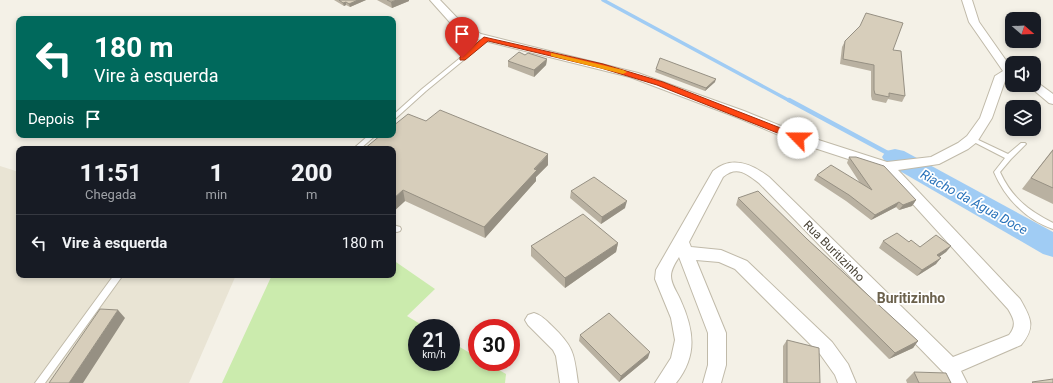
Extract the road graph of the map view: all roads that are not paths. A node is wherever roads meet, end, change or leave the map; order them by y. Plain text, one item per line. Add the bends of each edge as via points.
1 (435, 0) edge
2 (967, 0) edge
3 (486, 39) junction
4 (1005, 66) edge
5 (1005, 75) edge
6 (1041, 91) edge
7 (1053, 100) edge
8 (396, 115) edge
9 (369, 138) edge
10 (972, 139) junction
11 (1023, 144) dead end
12 (360, 146) edge
13 (1009, 157) junction
14 (887, 167) junction
15 (1053, 226) edge
16 (684, 247) junction
17 (117, 278) edge
18 (534, 320) dead end
19 (950, 367) junction
20 (40, 383) edge
21 (569, 383) edge
22 (664, 383) edge
23 (712, 383) edge
24 (847, 383) edge
25 (958, 383) edge

1 - 3 street via 459,26
2 - 4 street via 974,22
3 - 8 lane
3 - 14 street via 634,75 819,145
5 - 10 street via 1001,76 986,118
6 - 7 street
9 - 12 lane
10 - 13 lane
10 - 14 street via 934,161
11 - 13 lane
13 - 15 lane via 997,172 1002,186 1030,214
14 - 19 street via 1014,304 1024,325 1015,340
16 - 19 street, Rua Buritizinho via 718,174 726,167 734,165 747,169 764,180
16 - 22 street via 665,268 663,276 683,327 684,339 683,354 676,369
16 - 23 street via 717,333 717,365
16 - 24 street via 722,256 741,266 826,348 842,370
17 - 20 lane
18 - 21 street via 559,344 565,355
19 - 25 street, Rua Buritizinho

